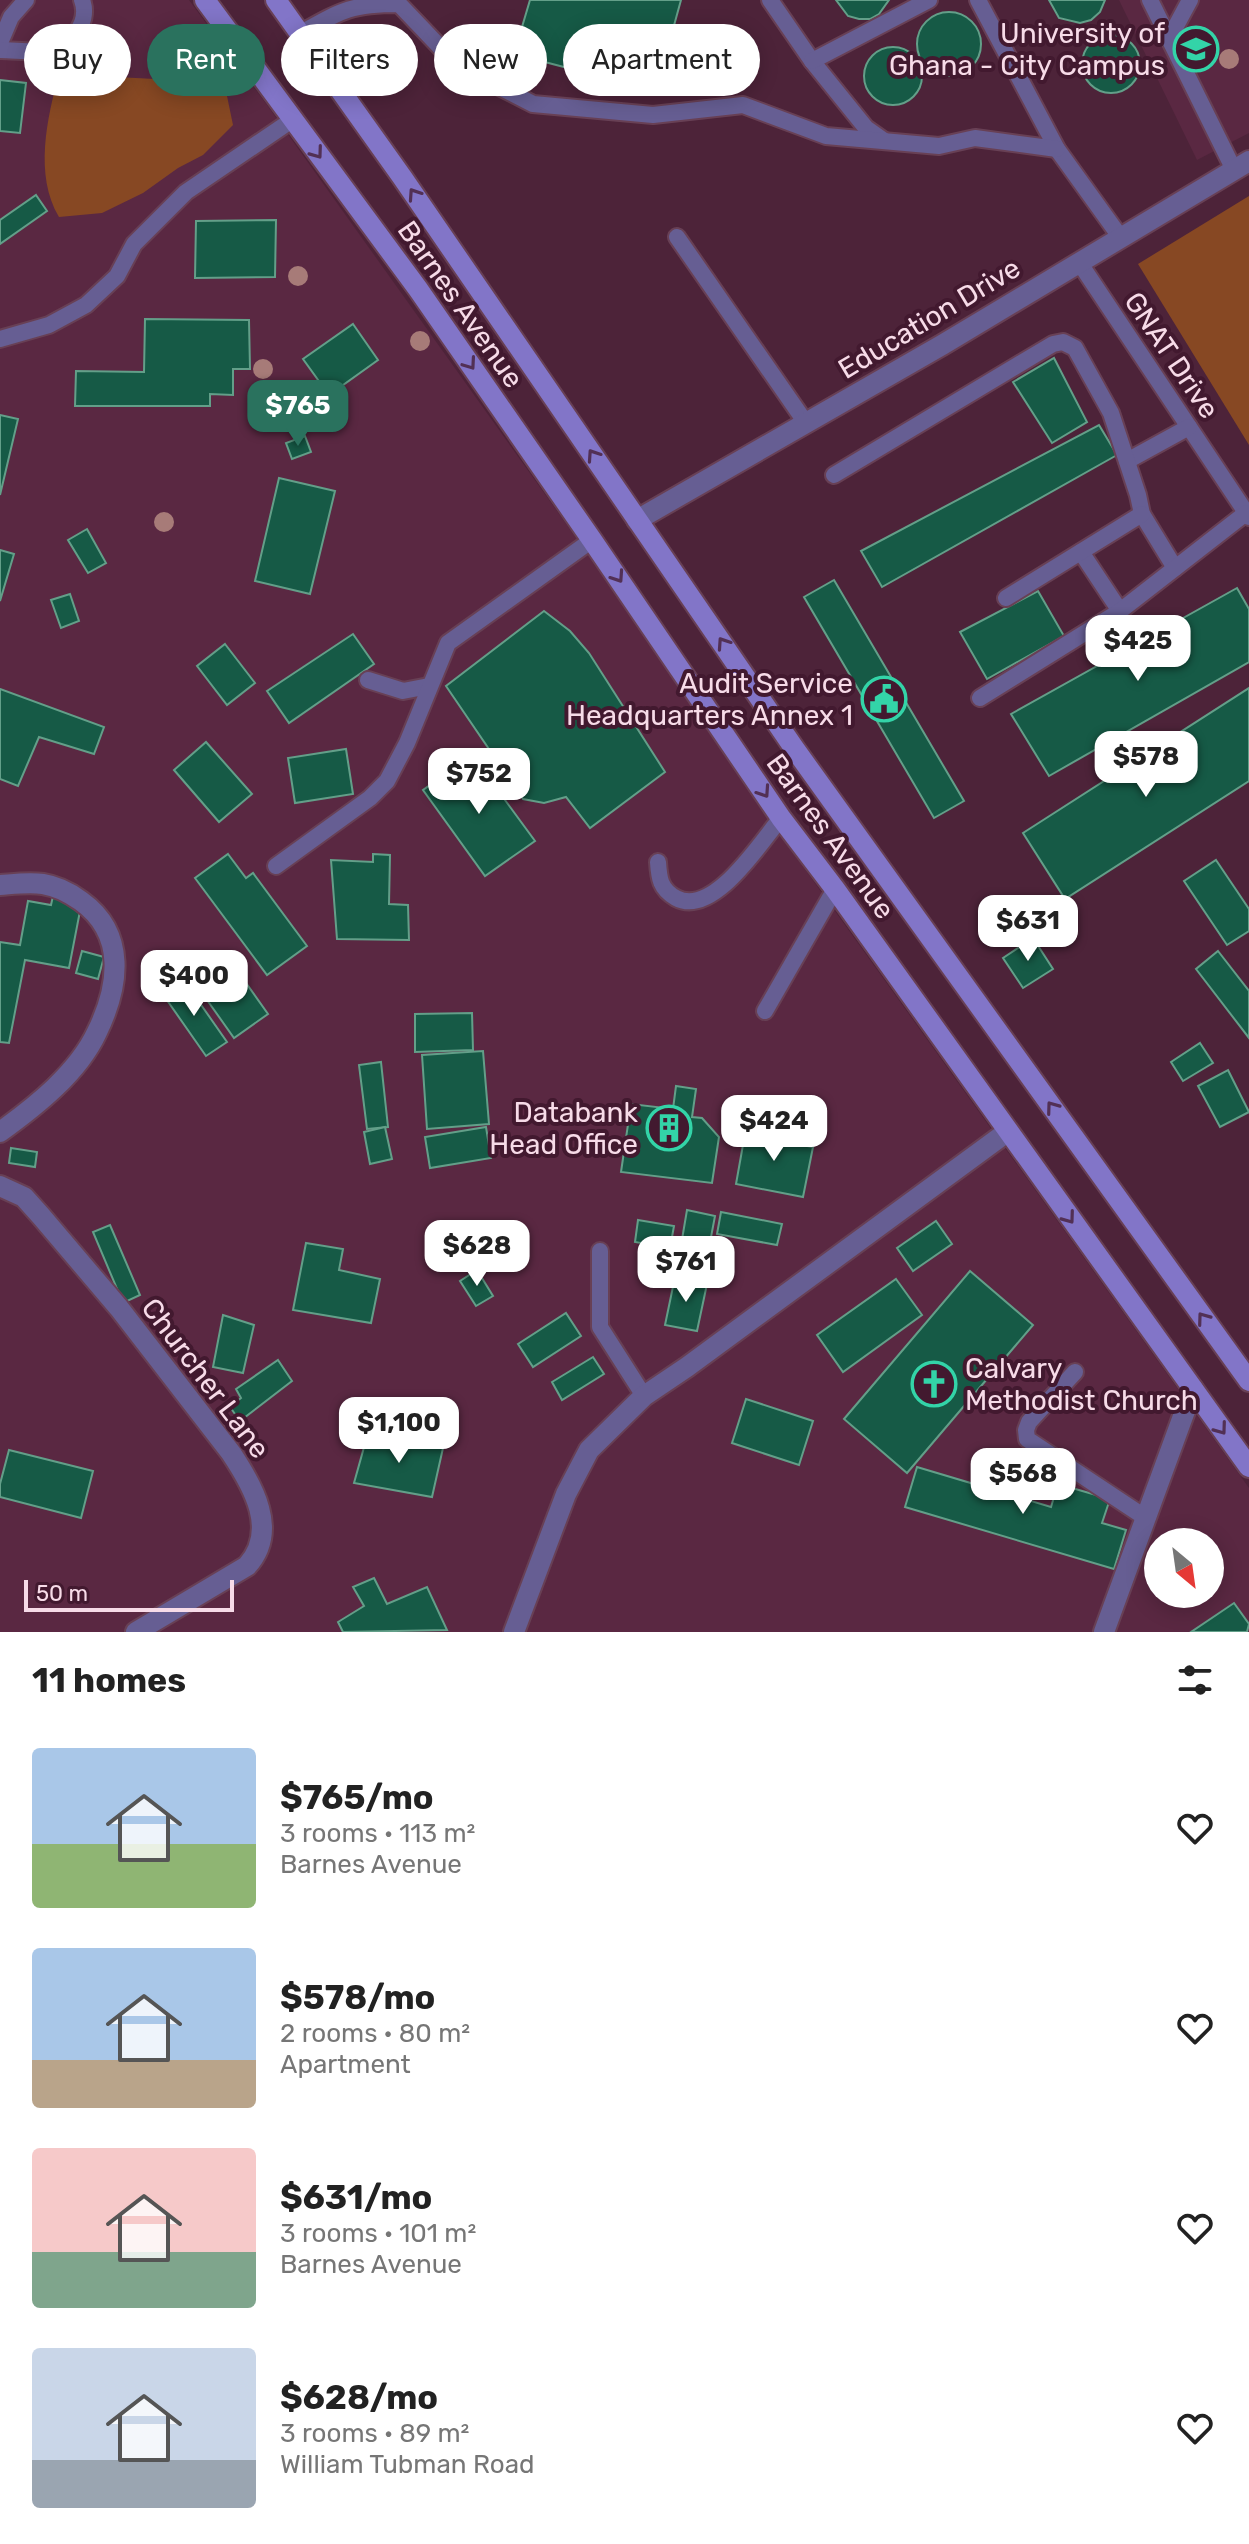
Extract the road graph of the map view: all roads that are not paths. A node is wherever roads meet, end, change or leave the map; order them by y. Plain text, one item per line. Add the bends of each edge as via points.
1 (26, 0) edge
2 (205, 0) edge
3 (276, 0) edge
4 (770, 0) edge
5 (929, 0) edge
6 (978, 0) edge
7 (1150, 0) edge
8 (1190, 0) edge
9 (84, 1) edge
10 (294, 24) edge
11 (317, 24) edge
12 (1170, 37) junction
13 (0, 43) edge
14 (0, 50) edge
15 (812, 61) junction
16 (344, 96) edge
17 (292, 120) junction
18 (885, 141) junction
19 (1057, 149) junction
20 (1242, 166) edge
21 (677, 237) dead end
22 (1121, 238) junction
23 (1079, 262) junction
24 (0, 339) edge
25 (806, 423) junction
26 (1189, 427) junction
27 (1127, 461) junction
28 (834, 475) dead end
29 (1142, 514) junction
30 (1248, 515) edge
31 (637, 520) junction
32 (592, 540) junction
33 (1081, 552) junction
34 (1175, 568) junction
35 (1006, 598) dead end
36 (1120, 611) junction
37 (368, 680) dead end
38 (429, 686) junction
39 (980, 698) dead end
40 (781, 818) junction
41 (658, 862) dead end
42 (276, 866) dead end
43 (0, 885) edge
44 (835, 889) junction
45 (765, 1011) dead end
46 (0, 1132) edge
47 (1007, 1132) junction
48 (0, 1186) edge
49 (600, 1251) dead end
50 (1075, 1372) dead end
51 (1249, 1381) edge
52 (1193, 1389) junction
53 (644, 1396) junction
54 (1249, 1467) edge
55 (1146, 1518) junction
56 (136, 1632) edge
57 (514, 1632) edge
58 (1104, 1632) edge

1 - 13 lane via 11,17
2 - 17 main road, Barnes Avenue
3 - 10 main road, Barnes Avenue
4 - 15 lane
5 - 15 lane
6 - 19 lane
7 - 12 lane
8 - 12 lane
9 - 14 lane via 82,24 72,39 47,51
11 - 18 lane via 341,10 399,4 458,66 533,104 653,115 743,105 826,136
12 - 20 lane
15 - 18 lane via 866,128
31 -> 16 main road, Barnes Avenue
17 - 24 lane via 186,192 134,244 117,276 86,305 49,325
17 -> 32 main road, Barnes Avenue via 418,289
18 - 19 lane via 939,146 975,138
19 - 22 lane
20 - 22 street, Education Drive
21 - 25 lane
22 - 23 street, Education Drive
23 - 25 street, Education Drive
23 - 26 lane, GNAT Drive
25 - 31 street, Education Drive
26 - 27 lane
26 - 30 lane, GNAT Drive
27 - 28 lane via 1111,413 1075,348 1063,342
27 - 29 lane
29 - 33 lane
29 - 34 lane
30 - 34 lane
51 -> 31 main road, Barnes Avenue via 794,748
32 - 38 lane via 456,635
32 -> 40 main road, Barnes Avenue
33 - 35 lane
33 - 36 lane
34 - 36 lane
36 - 39 lane
37 - 38 lane via 403,691
38 - 42 lane via 407,743 380,790
40 - 41 lane via 709,898 694,903 666,892
40 - 44 main road, Barnes Avenue
43 - 46 street via 44,884 70,893 96,912 108,929 115,982 96,1035 68,1074
44 - 45 lane
44 - 47 main road, Barnes Avenue
47 -> 52 main road, Barnes Avenue
47 - 53 street
48 - 56 street, Churcher Lane via 24,1197 119,1308 231,1453 256,1499 262,1542 247,1566
49 - 53 lane via 600,1327
50 - 55 lane via 1029,1422 1027,1439
52 -> 54 main road, Barnes Avenue
52 - 55 street
53 - 57 street via 589,1450 566,1494
55 - 58 street

